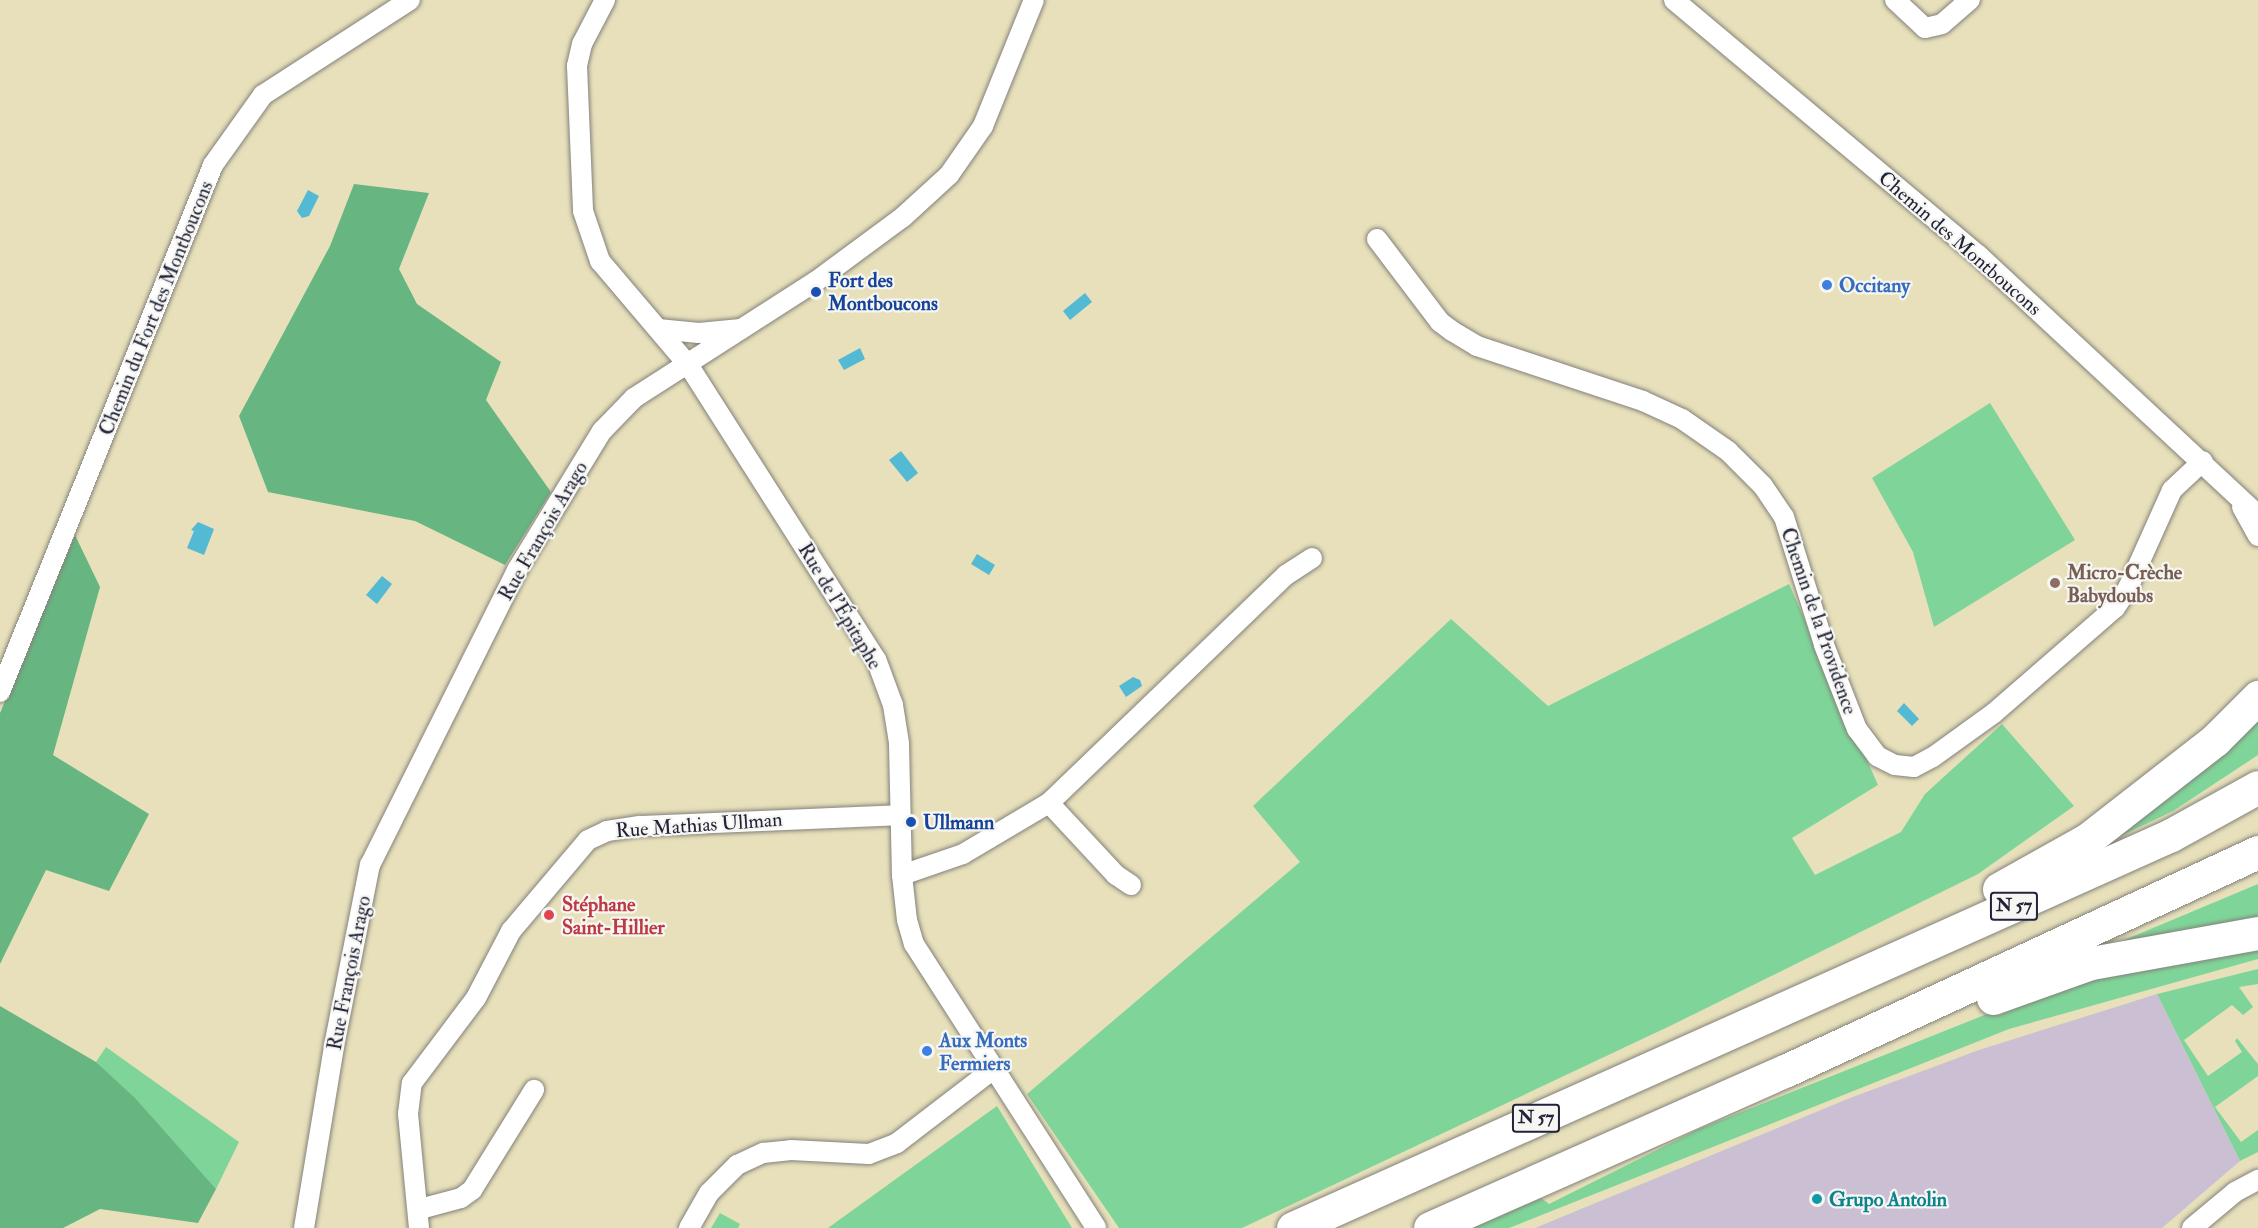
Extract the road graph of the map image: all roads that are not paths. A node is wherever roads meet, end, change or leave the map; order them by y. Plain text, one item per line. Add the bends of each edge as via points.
1 (410, 0) edge
2 (605, 0) edge
3 (1034, 0) edge
4 (1674, 0) edge
5 (1895, 0) edge
6 (1970, 0) edge
7 (1377, 239) dead end
8 (658, 329) junction
9 (741, 329) junction
10 (689, 366) junction
11 (2203, 461) junction
12 (2236, 497) junction
13 (2258, 515) edge
14 (2258, 536) edge
15 (1312, 558) dead end
16 (0, 692) edge
17 (2258, 697) edge
18 (2258, 787) edge
19 (1049, 803) junction
20 (900, 815) junction
21 (2258, 852) edge
22 (903, 875) junction
23 (1131, 885) dead end
24 (2258, 933) edge
25 (1765, 1014) junction
26 (992, 1070) junction
27 (1787, 1070) junction
28 (534, 1090) dead end
29 (2258, 1180) edge
30 (419, 1219) edge
31 (304, 1228) edge
32 (689, 1228) edge
33 (1096, 1228) edge
34 (1293, 1228) edge
35 (1430, 1228) edge
36 (2192, 1228) edge

1 - 16 street, Chemin du Fort des Montboucons via 263,95 213,165
2 - 8 street via 582,44 577,66 583,211 600,261
3 - 9 street, Rue François Arago via 983,126 949,175 903,217 815,282
4 - 11 street, Chemin des Montboucons via 1978,255
5 - 6 street via 1925,28 1942,24
7 - 11 street, Chemin de la Providence via 1440,322 1452,332 1477,346 1643,401 1682,419 1728,451 1763,486 1784,517 1824,645 1857,729 1877,756 1896,765 1914,767 1942,751 2052,665 2115,608 2128,588 2172,490
8 - 9 street via 699,333
8 - 10 street
9 - 10 street, Rue François Arago
10 - 20 street, Rue de l'Épitaphe via 876,659 892,705 899,744
10 - 31 street, Rue François Arago via 634,398 602,432 517,570 370,865 334,1046
11 - 12 street, Chemin des Montboucons
12 - 13 street, Chemin des Montboucons
12 - 14 street, Chemin des Montboucons
15 - 19 street via 1286,575
17 - 25 highway via 2215,740 2080,844 2044,867 1845,964
18 - 25 highway, N 57 via 2171,835
19 - 22 street via 963,854
19 - 23 street via 1116,875
20 - 22 street, Rue de l'Épitaphe
20 - 30 street, Rue Mathias Ullman via 640,826 607,831 588,840 511,931 476,998 412,1083 408,1114
21 - 27 highway
22 - 26 street, Rue de l'Épitaphe via 907,920 914,944
24 - 27 highway via 2091,963
25 - 34 highway, N 57
26 - 32 street via 897,1143 869,1154 791,1150 763,1153 736,1165 709,1193
26 - 33 street, Rue de l'Épitaphe
27 - 35 highway
28 - 30 street via 472,1190
29 - 36 street via 2235,1192

